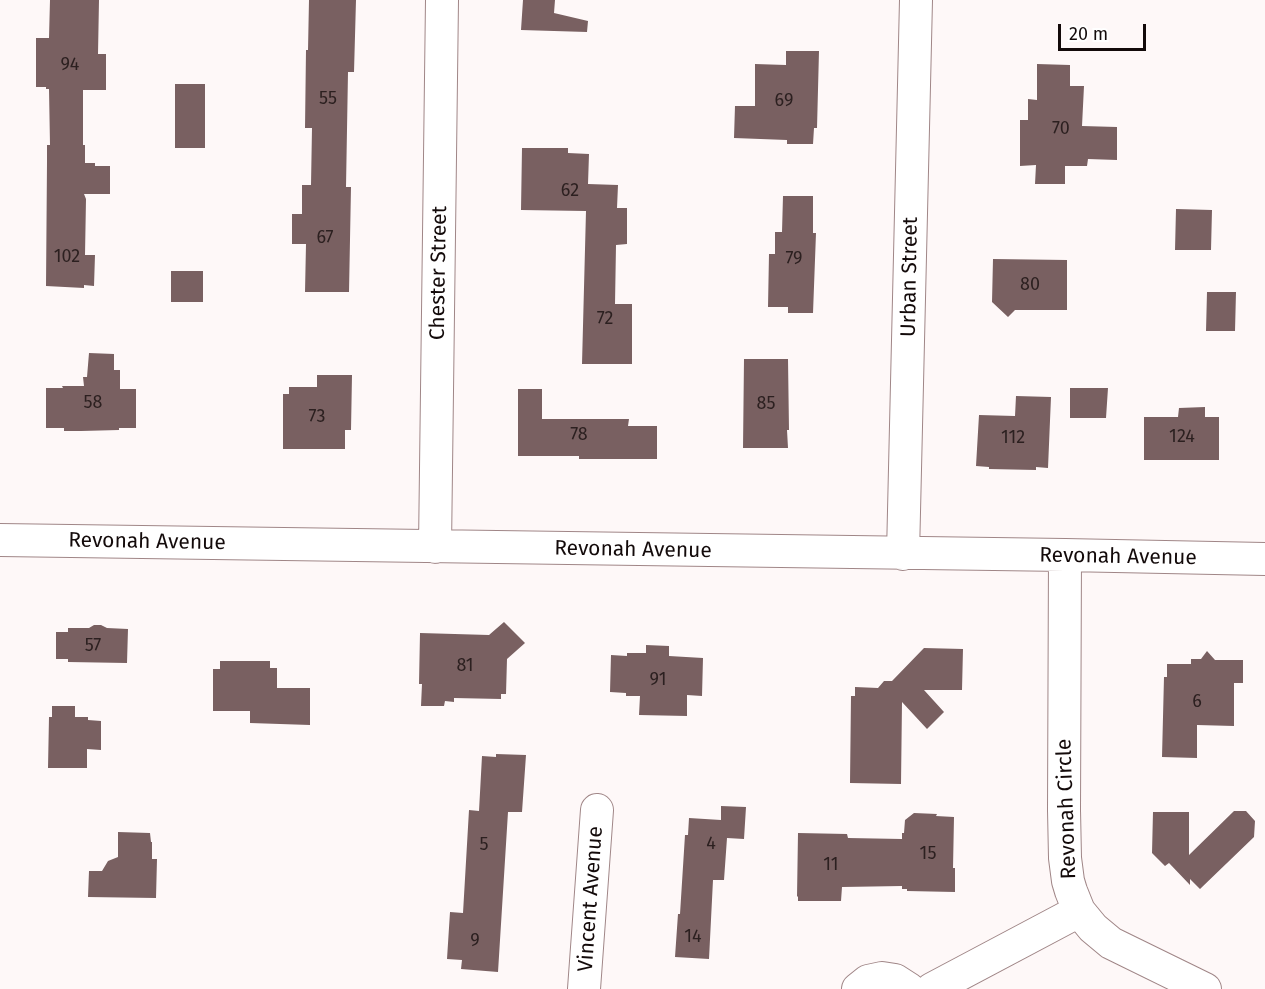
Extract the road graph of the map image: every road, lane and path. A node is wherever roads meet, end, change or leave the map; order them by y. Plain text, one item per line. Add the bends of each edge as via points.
1 (442, 0) edge
2 (916, 0) edge
3 (0, 540) edge
4 (435, 547) junction
5 (903, 554) junction
6 (1065, 555) junction
7 (1265, 560) edge
8 (597, 810) dead end
9 (1079, 910) junction
10 (584, 989) edge
11 (858, 989) edge
12 (909, 989) edge
13 (932, 989) edge
14 (1205, 989) edge

1 - 4 street, Chester Street
2 - 5 street, Urban Street
3 - 4 street, Revonah Avenue
4 - 5 street, Revonah Avenue
5 - 6 street, Revonah Avenue
6 - 7 street, Revonah Avenue
6 - 9 street, Revonah Circle via 1065,858 1068,881
8 - 10 street, Vincent Avenue
9 - 13 street
9 - 14 street, Revonah Circle via 1111,943
11 - 12 street via 868,981 882,978 895,980

